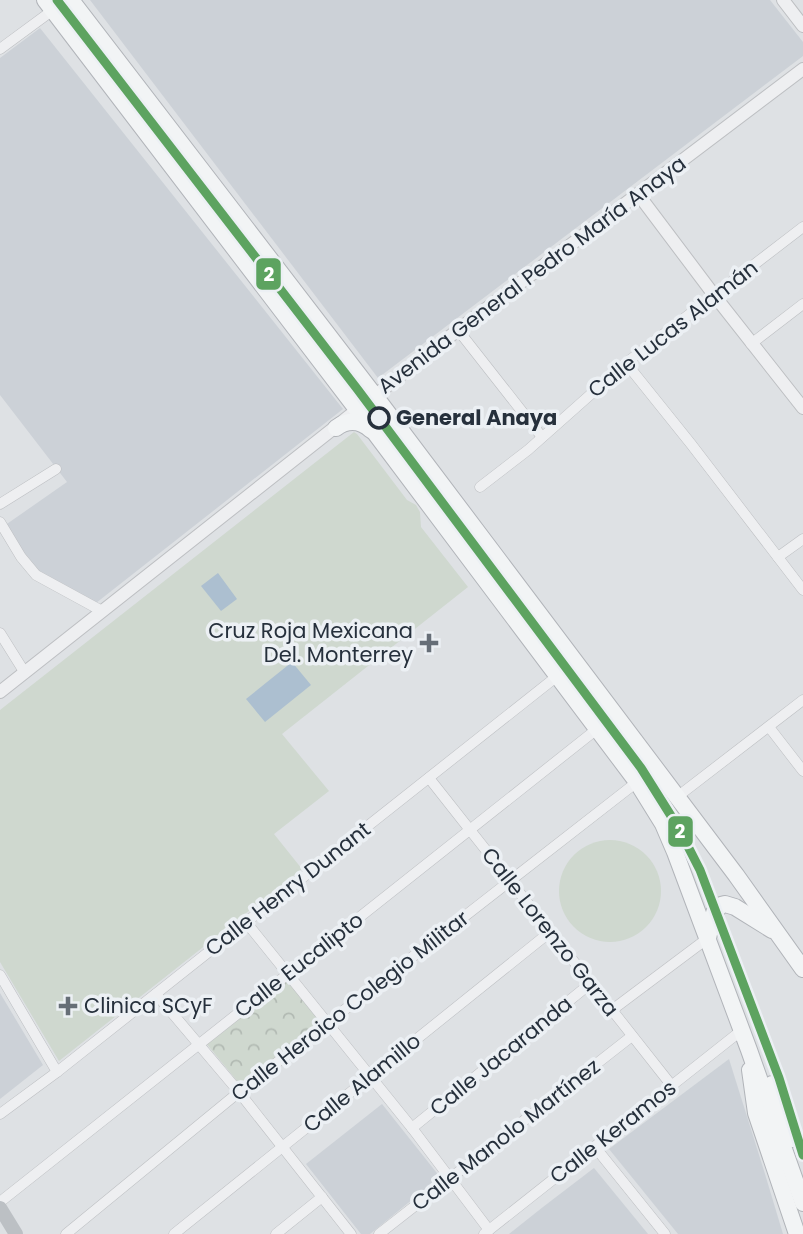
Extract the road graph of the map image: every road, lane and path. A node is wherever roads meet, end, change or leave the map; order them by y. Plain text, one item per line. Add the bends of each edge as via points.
1 (783, 0) edge
2 (72, 1) edge
3 (49, 5) edge
4 (803, 26) edge
5 (0, 49) edge
6 (803, 69) edge
7 (106, 80) junction
8 (149, 100) junction
9 (186, 186) junction
10 (638, 194) junction
11 (233, 213) junction
12 (803, 227) edge
13 (248, 268) junction
14 (713, 295) junction
15 (803, 304) edge
16 (458, 330) junction
17 (751, 344) junction
18 (626, 363) junction
19 (375, 396) junction
20 (803, 408) edge
21 (357, 411) junction
22 (336, 428) junction
23 (375, 433) junction
24 (542, 437) junction
25 (56, 469) dead end
26 (480, 487) dead end
27 (0, 504) edge
28 (0, 522) edge
29 (803, 539) edge
30 (778, 557) junction
31 (803, 590) edge
32 (102, 611) junction
33 (0, 633) edge
34 (575, 662) junction
35 (25, 673) junction
36 (558, 676) junction
37 (0, 692) edge
38 (803, 700) edge
39 (769, 727) junction
40 (597, 729) junction
41 (803, 771) edge
42 (429, 778) junction
43 (638, 782) junction
44 (677, 797) junction
45 (470, 830) junction
46 (509, 881) junction
47 (246, 922) junction
48 (550, 932) junction
49 (780, 935) junction
50 (708, 938) junction
51 (803, 969) edge
52 (288, 973) junction
53 (0, 975) edge
54 (591, 983) junction
55 (156, 994) junction
56 (612, 1010) junction
57 (328, 1024) junction
58 (742, 1030) junction
59 (632, 1036) junction
60 (199, 1044) junction
61 (749, 1050) junction
62 (57, 1072) junction
63 (369, 1076) junction
64 (671, 1086) junction
65 (239, 1092) junction
66 (0, 1114) edge
67 (412, 1128) junction
68 (595, 1147) junction
69 (282, 1148) junction
70 (803, 1170) edge
71 (450, 1179) junction
72 (322, 1197) junction
73 (0, 1202) edge
74 (803, 1203) edge
75 (0, 1208) edge
76 (487, 1232) edge
77 (16, 1234) edge
78 (66, 1234) edge
79 (174, 1234) edge
80 (275, 1234) edge
81 (351, 1234) edge
82 (379, 1234) edge
83 (665, 1234) edge
84 (797, 1234) edge

1 - 4 street
2 - 8 highway
3 - 5 street
3 - 7 highway
6 - 10 street, Avenida General Pedro María Anaya
7 - 8 highway via 119,85 134,102
7 - 9 highway
8 - 11 highway
9 - 11 highway
9 - 13 highway
10 - 14 street
10 - 16 street, Avenida General Pedro María Anaya
11 - 13 highway via 247,251
11 - 19 highway
12 - 14 street, Calle Lucas Alamán
13 - 21 highway
14 - 17 street
14 - 18 street, Calle Lucas Alamán
15 - 17 street
16 - 19 street, Avenida General Pedro María Anaya
16 - 24 street
17 - 20 street
18 - 24 street, Calle Lucas Alamán
18 - 30 street
19 - 21 street, Avenida General Pedro María Anaya
19 - 34 highway
21 - 22 street, Avenida General Pedro María Anaya
21 - 23 highway
22 - 23 highway via 356,422
22 - 32 street, Avenida General Pedro María Anaya
23 - 36 highway
24 - 26 street, Calle Lucas Alamán
25 - 27 street
28 - 32 street via 36,575
29 - 30 street
30 - 31 street
32 - 35 street, Avenida General Pedro María Anaya
33 - 35 street
34 - 36 street, Calle Henry Dunant
34 - 44 highway
35 - 37 street, Avenida General Pedro María Anaya
36 - 40 highway
36 - 42 street, Calle Henry Dunant
38 - 39 street
39 - 41 street
39 - 44 street
40 - 43 highway
40 - 45 street, Calle Eucalipto
42 - 45 street, Calle Lorenzo Garza
42 - 47 street, Calle Henry Dunant
43 - 46 street, Calle Heroico Colegio Militar
43 - 50 highway via 663,824
44 - 49 highway
45 - 46 street, Calle Lorenzo Garza
45 - 52 street, Calle Eucalipto
46 - 48 street, Calle Lorenzo Garza
46 - 57 street, Calle Heroico Colegio Militar
47 - 52 street
47 - 55 street, Calle Henry Dunant
48 - 54 street, Calle Lorenzo Garza
48 - 63 street, Calle Alamillo
49 - 50 highway via 725,904 714,913
49 - 51 highway
50 - 56 street
50 - 58 highway
52 - 57 street
52 - 60 street, Calle Eucalipto
53 - 62 street
54 - 56 street, Calle Lorenzo Garza
54 - 67 street, Calle Jacaranda
55 - 60 street
55 - 62 street, Calle Henry Dunant
56 - 59 street, Calle Lorenzo Garza
57 - 63 street
57 - 65 street, Calle Heroico Colegio Militar
58 - 61 highway
58 - 64 street, Calle Keramos
59 - 64 street, Calle Lorenzo Garza
59 - 71 street, Calle Manolo Martínez
60 - 65 street
60 - 73 street, Calle Eucalipto
61 - 70 highway via 774,1088
61 - 74 highway
61 - 84 highway via 756,1113
62 - 66 street, Calle Henry Dunant
63 - 67 street
63 - 69 street, Calle Alamillo
64 - 68 street, Calle Keramos
65 - 69 street
65 - 78 street, Calle Heroico Colegio Militar
67 - 71 street
68 - 76 street, Calle Keramos
68 - 83 street
69 - 72 street
69 - 79 street, Calle Alamillo
71 - 76 street
71 - 82 street, Calle Manolo Martínez
72 - 80 street
72 - 81 street
75 - 77 main road

